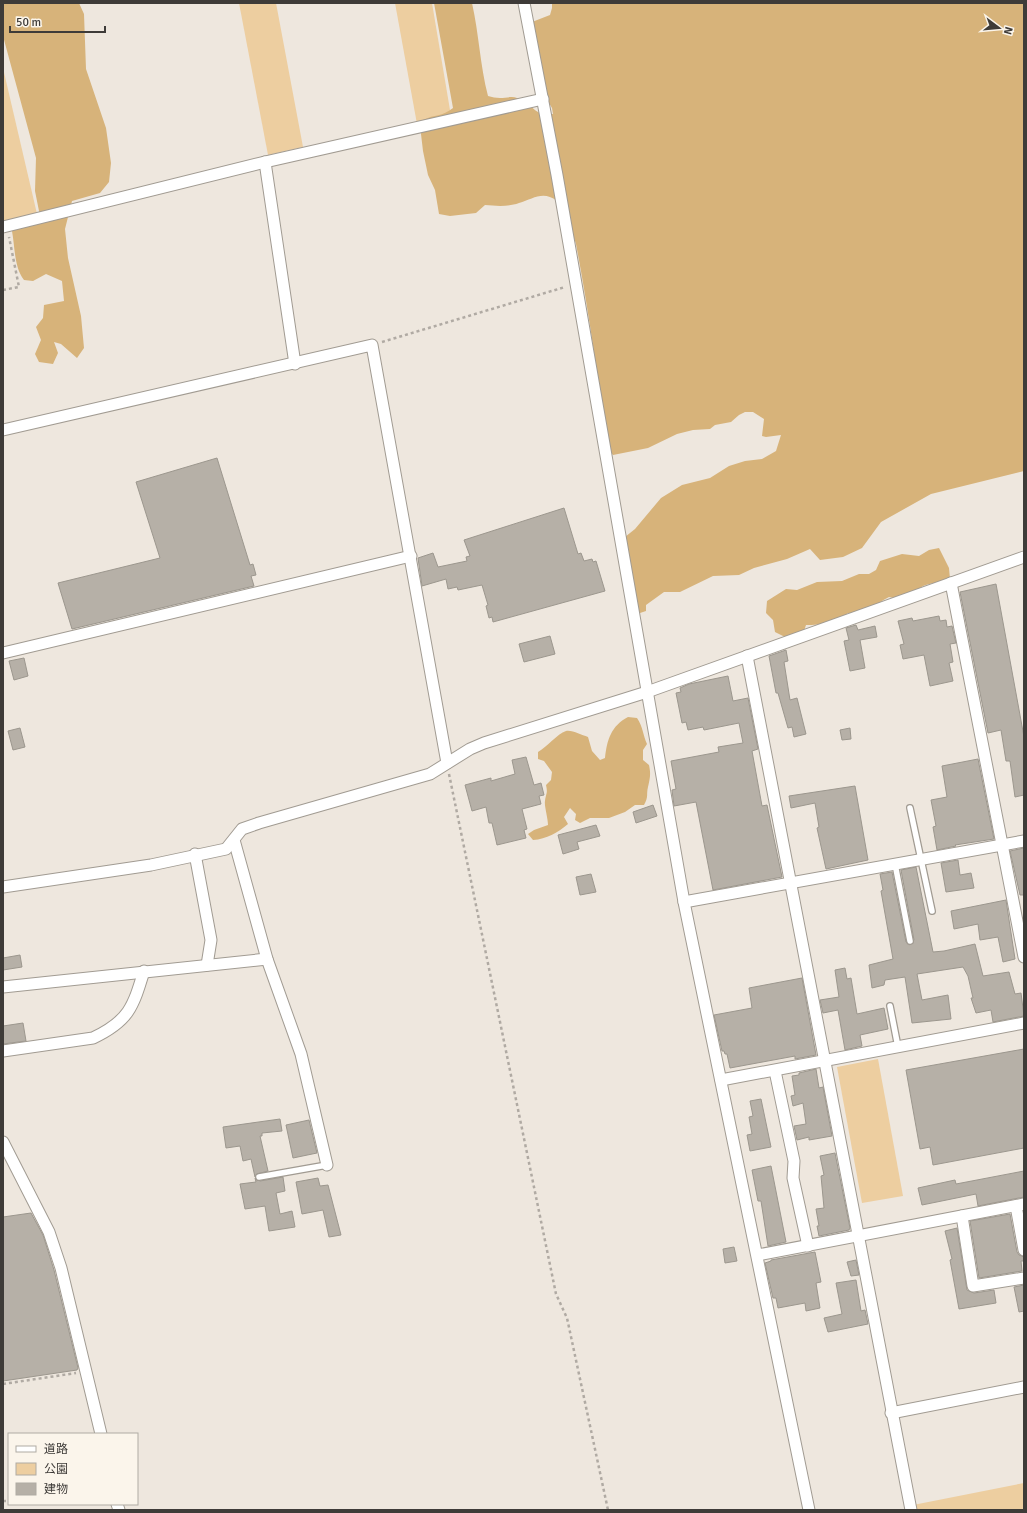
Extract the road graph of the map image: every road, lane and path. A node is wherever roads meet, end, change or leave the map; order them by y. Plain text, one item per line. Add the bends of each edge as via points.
1 (524, 3) edge
2 (543, 99) junction
3 (265, 162) junction
4 (5, 227) edge
5 (576, 284) junction
6 (3, 290) edge
7 (372, 345) junction
8 (294, 364) junction
9 (3, 430) edge
10 (410, 556) junction
11 (1024, 557) edge
12 (951, 583) junction
13 (3, 653) edge
14 (747, 656) junction
15 (647, 692) junction
16 (447, 763) junction
17 (910, 808) dead end
18 (234, 840) junction
19 (1024, 841) edge
20 (1001, 845) junction
21 (195, 854) junction
22 (920, 860) junction
23 (895, 864) junction
24 (791, 883) junction
25 (3, 887) edge
26 (684, 902) junction
27 (932, 911) dead end
28 (910, 941) dead end
29 (267, 958) junction
30 (1024, 958) edge
31 (207, 965) junction
32 (144, 971) junction
33 (3, 987) edge
34 (890, 1006) dead end
35 (1024, 1023) edge
36 (898, 1047) junction
37 (3, 1051) edge
38 (825, 1061) junction
39 (775, 1071) junction
40 (721, 1080) junction
41 (3, 1142) edge
42 (326, 1165) joint
43 (259, 1177) dead end
44 (1020, 1205) edge
45 (962, 1216) junction
46 (858, 1236) junction
47 (808, 1246) junction
48 (1024, 1250) edge
49 (758, 1255) junction
50 (1024, 1278) edge
51 (86, 1371) junction
52 (3, 1384) edge
53 (1024, 1387) edge
54 (891, 1412) junction
55 (101, 1433) edge
56 (608, 1510) edge
57 (809, 1510) edge
58 (912, 1510) edge

1 - 2 street
2 - 3 street
2 - 5 street
3 - 4 street
3 - 8 street
4 - 6 path via 19,287
5 - 7 path
5 - 15 street
7 - 8 street
7 - 10 street
8 - 9 street
10 - 13 street
10 - 16 street
11 - 12 street
12 - 14 street
12 - 20 street
14 - 15 street
14 - 24 street
15 - 16 street via 484,743
15 - 26 street
16 - 18 street via 430,774 258,823 242,829
16 - 56 path via 556,1294 567,1318
17 - 22 lane
18 - 21 street via 226,849
18 - 29 street
19 - 20 street
20 - 22 street
20 - 30 street
21 - 25 street via 151,865
21 - 31 street via 211,940
22 - 23 street
22 - 27 lane
23 - 24 street
23 - 28 lane
24 - 26 street
24 - 38 street
26 - 40 street
29 - 31 street
29 - 42 street via 301,1054
31 - 32 street
32 - 33 street
32 - 37 street via 133,1006 104,1033 93,1038
34 - 36 lane
35 - 36 street
36 - 38 street
38 - 39 street
38 - 46 street
39 - 40 street
39 - 47 street via 794,1161 793,1178
40 - 49 street
41 - 51 street via 49,1232 61,1268
42 - 43 lane
44 - 45 street
44 - 48 street
45 - 46 street
45 - 50 street via 973,1286
46 - 47 street
46 - 54 street
47 - 49 street
49 - 57 street
51 - 52 path
51 - 55 street
53 - 54 street
54 - 58 street

